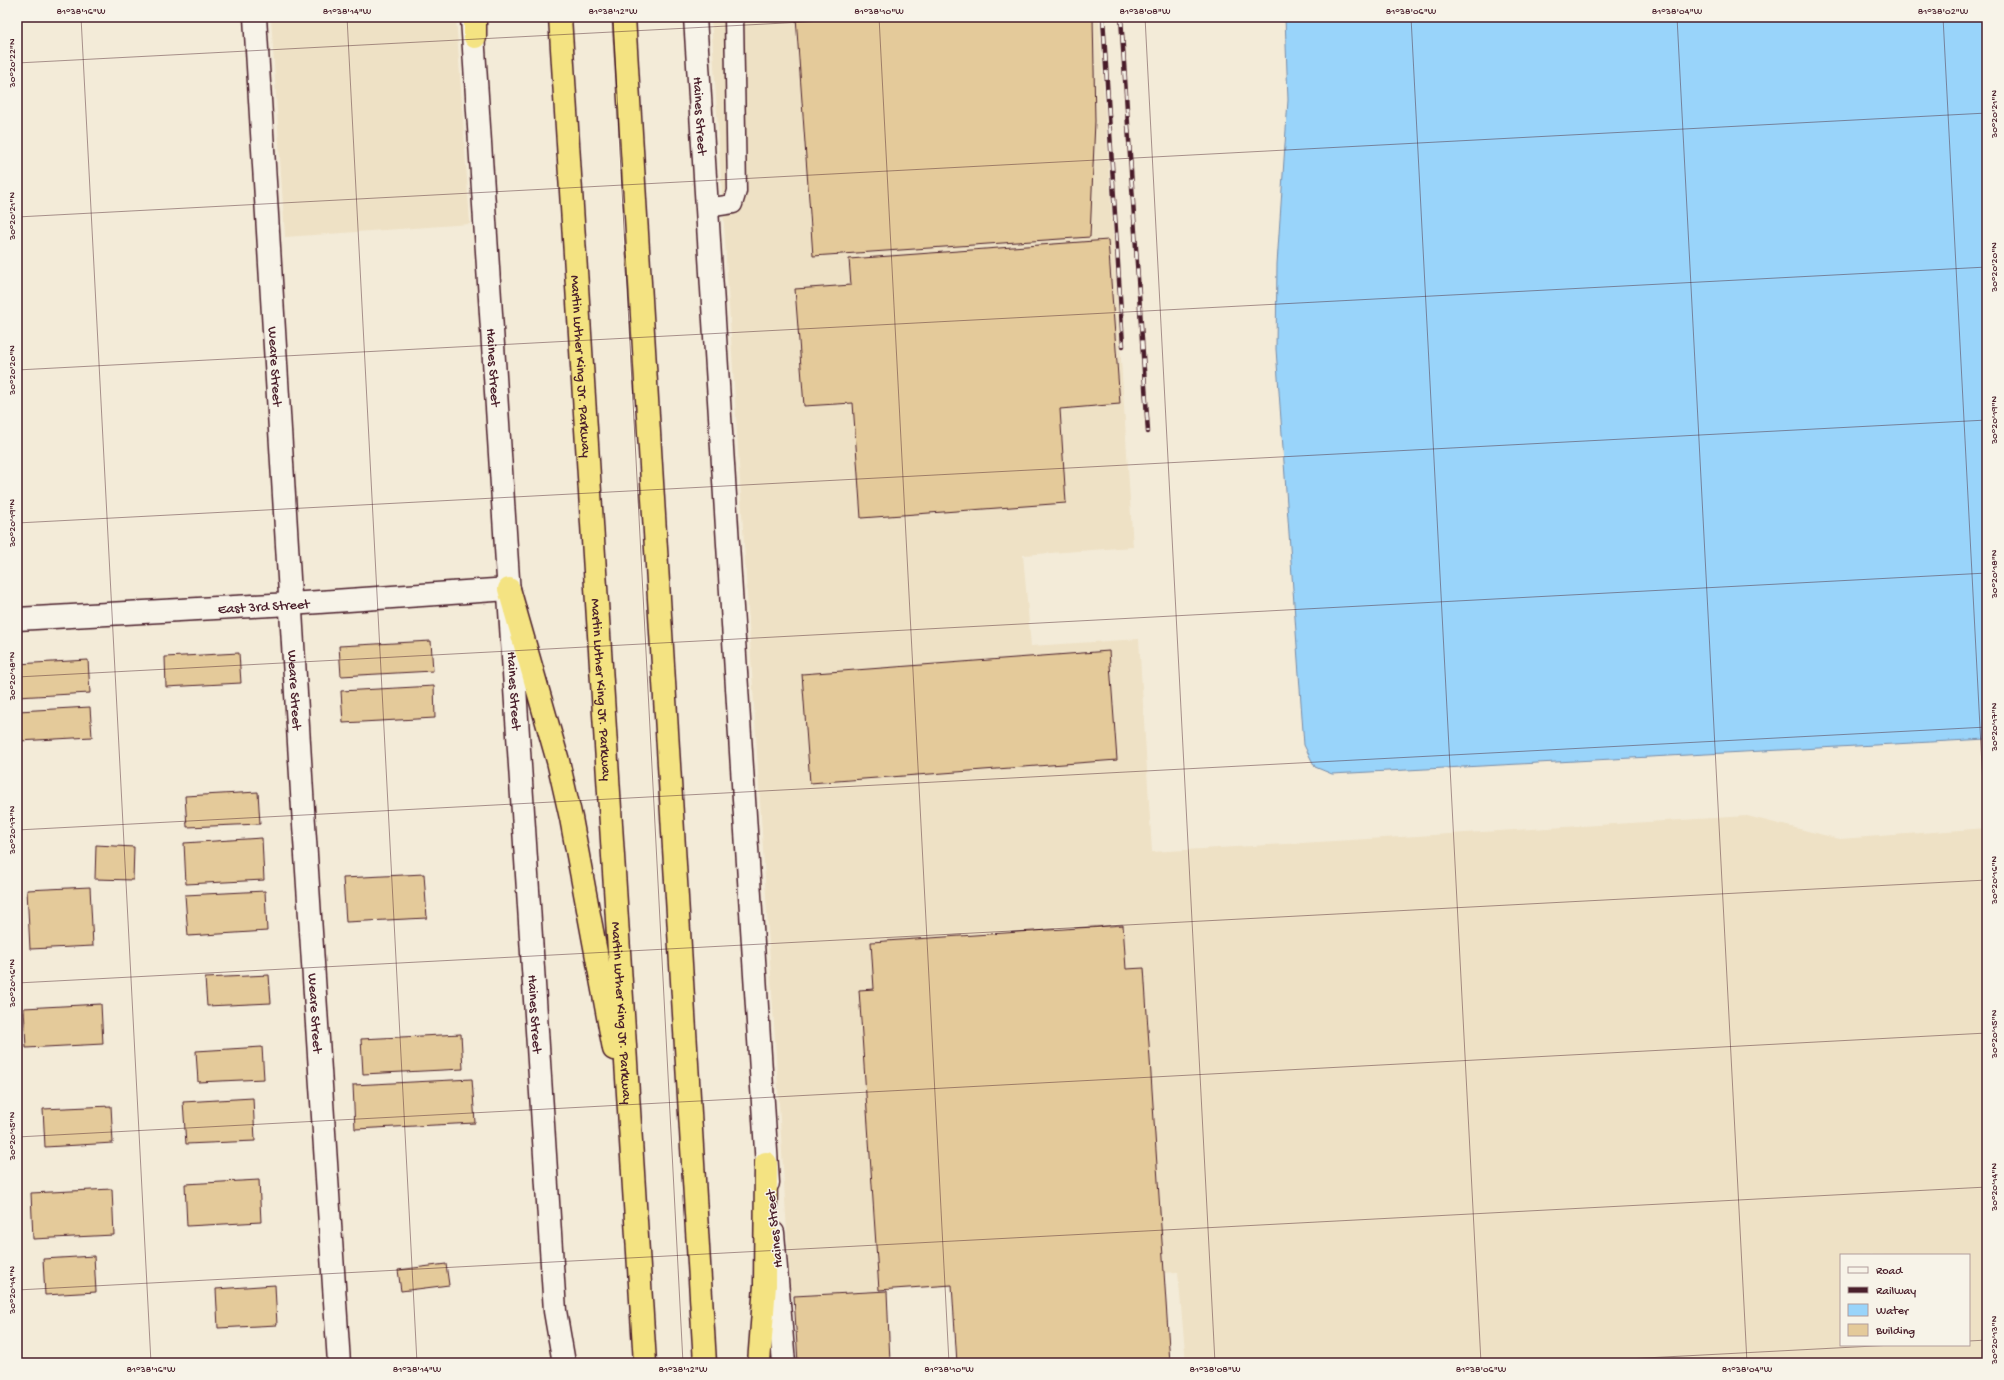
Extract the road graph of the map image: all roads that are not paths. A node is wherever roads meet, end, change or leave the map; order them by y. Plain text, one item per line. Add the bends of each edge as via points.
1 (255, 17) edge
2 (560, 17) edge
3 (624, 17) edge
4 (696, 17) edge
5 (734, 17) edge
6 (474, 24) edge
7 (707, 208) junction
8 (509, 589) junction
9 (290, 604) junction
10 (17, 619) edge
11 (632, 1156) junction
12 (766, 1163) junction
13 (555, 1310) junction
14 (339, 1363) edge
15 (557, 1363) edge
16 (564, 1363) edge
17 (645, 1363) edge
18 (705, 1363) edge
19 (759, 1363) edge
20 (784, 1363) edge

1 - 9 street, Weare Street
2 - 11 highway, Martin Luther King Jr. Parkway
3 - 18 highway
4 - 7 street, Haines Street
5 - 7 lane via 738,191 733,204
6 - 8 street, Haines Street
7 - 12 street, Haines Street
8 - 9 street, East 3rd Street
8 - 11 highway via 558,761 571,818
8 - 13 street, Haines Street
9 - 10 street, East 3rd Street
9 - 14 street, Weare Street
11 - 17 highway, Martin Luther King Jr. Parkway
12 - 19 highway via 765,1285
12 - 20 street, Haines Street
13 - 15 street
13 - 16 street, Haines Street

